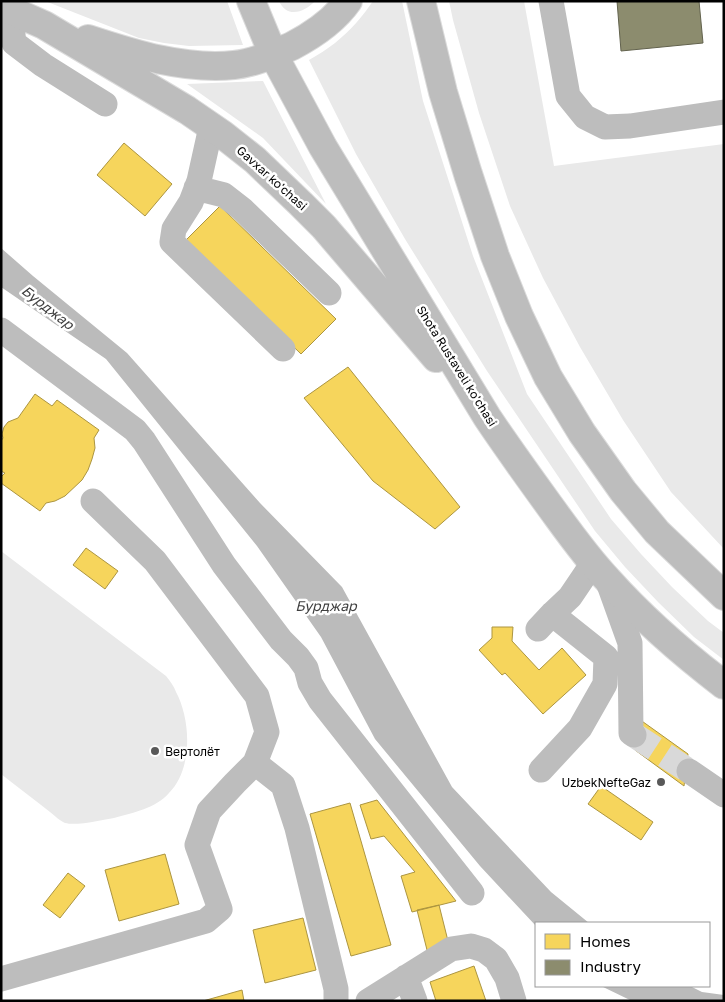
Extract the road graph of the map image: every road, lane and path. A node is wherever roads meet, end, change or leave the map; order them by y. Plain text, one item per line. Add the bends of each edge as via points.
1 (252, 1) edge
2 (348, 1) edge
3 (421, 1) edge
4 (551, 1) edge
5 (5, 8) edge
6 (44, 25) junction
7 (273, 54) junction
8 (104, 104) dead end
9 (724, 112) edge
10 (211, 127) junction
11 (196, 188) junction
12 (329, 293) dead end
13 (1, 330) edge
14 (283, 349) dead end
15 (488, 418) junction
16 (93, 501) dead end
17 (600, 571) junction
18 (724, 596) edge
19 (724, 685) edge
20 (634, 735) dead end
21 (255, 764) junction
22 (541, 770) dead end
23 (688, 771) tunnel mouth
24 (724, 795) edge
25 (472, 893) dead end
26 (406, 977) junction
27 (1, 979) edge
28 (336, 1001) edge
29 (368, 1001) edge
30 (415, 1001) edge
31 (514, 1001) edge

1 - 7 main road, Shota Rustaveli ko'chasi
2 - 7 main road via 326,25
3 - 18 main road via 443,92 495,256 548,377 582,433 624,491 657,532
4 - 9 lane via 568,96 585,117 606,127 614,127
5 - 6 main road, Gavxar ko'chasi
5 - 8 lane via 14,43
6 - 7 main road via 132,53 169,61 234,65
6 - 10 main road, Gavxar ko'chasi
7 - 15 main road, Shota Rustaveli ko'chasi via 323,147
10 - 11 lane
10 - 15 main road, Gavxar ko'chasi via 255,160 324,227
11 - 12 lane via 224,195 242,209
11 - 14 lane via 174,229 172,242
13 - 25 lane via 135,430 224,564 306,668 320,700
15 - 17 main road, Shota Rustaveli ko'chasi via 576,543
16 - 21 lane via 155,561 256,696 267,732
17 - 19 main road, Shota Rustaveli ko'chasi via 653,626
17 - 20 lane via 630,643 631,733
17 - 22 lane via 545,621 606,657 605,684 580,728
21 - 27 lane via 209,812 197,845 220,909 206,921
21 - 28 lane via 283,785 299,838 336,989
23 - 24 lane
26 - 29 lane
26 - 30 lane
26 - 31 lane via 451,948 471,946 496,958

